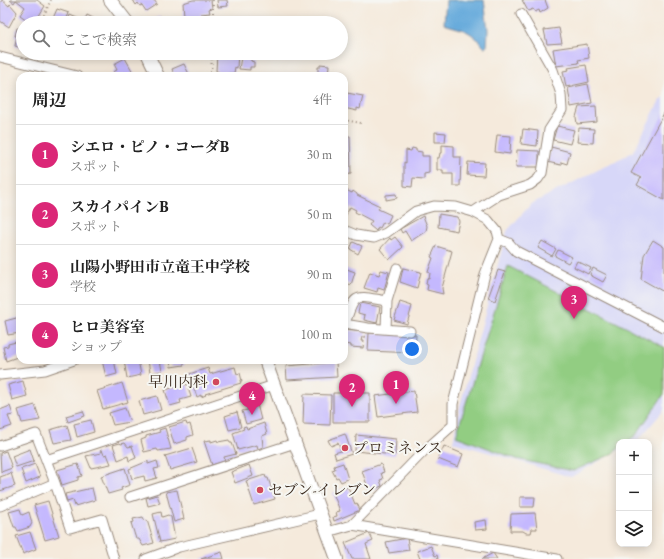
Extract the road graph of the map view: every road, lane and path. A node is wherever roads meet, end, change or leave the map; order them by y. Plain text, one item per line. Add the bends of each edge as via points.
1 (51, 0) edge
2 (110, 0) edge
3 (213, 0) edge
4 (521, 14) dead end
5 (43, 16) edge
6 (123, 16) edge
7 (213, 16) edge
8 (0, 56) edge
9 (150, 60) edge
10 (212, 60) edge
11 (62, 72) edge
12 (156, 72) edge
13 (212, 72) edge
14 (348, 121) edge
15 (361, 123) dead end
16 (473, 212) junction
17 (348, 232) edge
18 (499, 239) junction
19 (397, 268) dead end
20 (387, 301) junction
21 (348, 314) edge
22 (348, 324) edge
23 (664, 327) edge
24 (386, 329) junction
25 (410, 331) dead end
26 (62, 364) edge
27 (266, 364) edge
28 (1, 372) edge
29 (274, 385) junction
30 (295, 443) junction
31 (0, 446) edge
32 (46, 460) junction
33 (55, 483) junction
34 (130, 497) dead end
35 (0, 506) edge
36 (320, 514) junction
37 (352, 525) junction
38 (327, 532) junction
39 (114, 559) edge
40 (146, 559) edge
41 (337, 559) edge
42 (557, 559) edge

1 - 5 path
2 - 6 street
3 - 7 path
4 - 16 street via 553,70 562,94 562,110 549,130 542,173 538,179 530,185 499,195
8 - 11 street
9 - 12 street
10 - 13 path
14 - 15 path
16 - 17 street via 456,207 434,206 416,211 386,233 374,238 356,236
16 - 18 street via 488,220 497,231
18 - 23 street via 509,243 516,251
18 - 37 street via 485,274 453,404 453,425
19 - 20 street
20 - 21 street via 355,298
20 - 24 street
22 - 24 street
24 - 25 street
26 - 28 street via 45,370
27 - 29 street
29 - 30 street
29 - 32 street
30 - 34 street
30 - 36 street
31 - 32 street via 36,434
32 - 33 street
33 - 35 street
33 - 39 street via 70,528 102,519
36 - 38 street
36 - 40 street via 179,546
37 - 38 street
37 - 42 street
38 - 41 street

